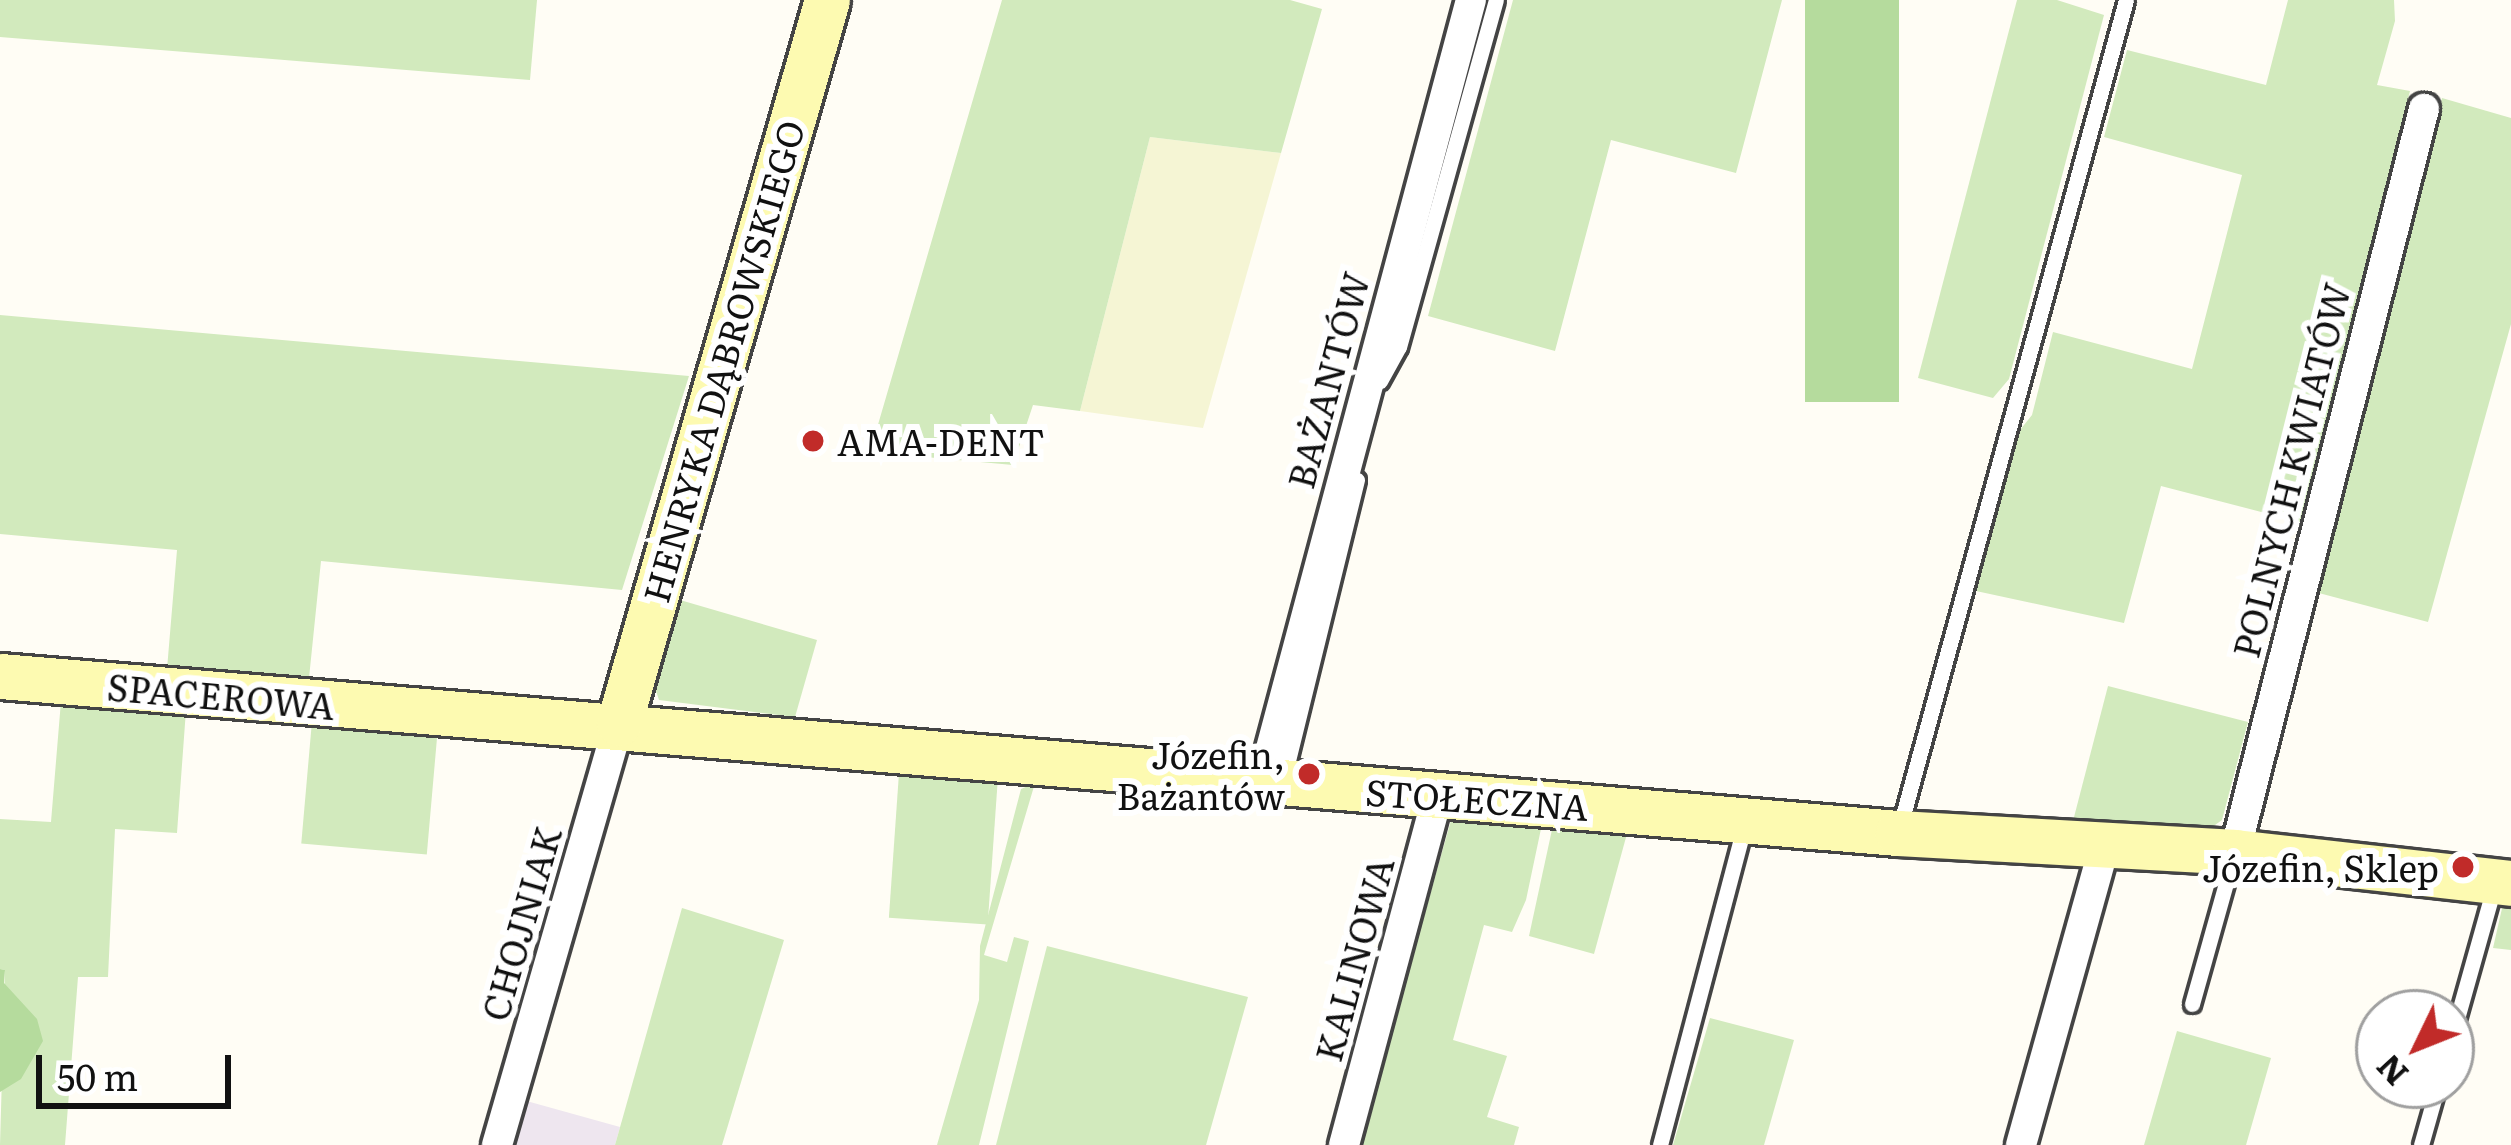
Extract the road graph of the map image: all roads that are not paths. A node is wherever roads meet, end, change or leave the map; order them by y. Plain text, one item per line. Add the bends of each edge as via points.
1 (827, 0) edge
2 (1471, 0) edge
3 (1496, 0) edge
4 (2126, 0) edge
5 (2424, 109) dead end
6 (0, 676) edge
7 (442, 713) joint
8 (619, 723) junction
9 (1273, 783) junction
10 (1438, 794) junction
11 (1746, 821) junction
12 (1898, 833) junction
13 (2105, 844) junction
14 (2235, 852) junction
15 (2503, 882) edge
16 (2468, 989) edge
17 (2192, 1004) dead end
18 (2431, 1109) edge
19 (497, 1145) edge
20 (1343, 1145) edge
21 (1660, 1145) edge
22 (2021, 1145) edge
23 (2421, 1145) edge

1 - 8 street, HENRYKA DĄBROWSKIEGO
2 - 9 street, BAŻANTÓW
3 - 9 lane via 1399,347 1379,382
4 - 12 lane
5 - 14 street, POLNYCH KWIATÓW
6 - 7 street, SPACEROWA
7 - 8 street, STOŁECZNA
8 - 9 street, STOŁECZNA
8 - 19 street, CHOJNIAK
9 - 10 street, STOŁECZNA
10 - 11 street, STOŁECZNA
10 - 20 street, KALINOWA
11 - 12 street, STOŁECZNA
11 - 21 lane
12 - 13 street, STOŁECZNA
13 - 14 street, STOŁECZNA
13 - 22 street
14 - 15 street, STOŁECZNA
14 - 17 lane
15 - 16 lane
18 - 23 lane

